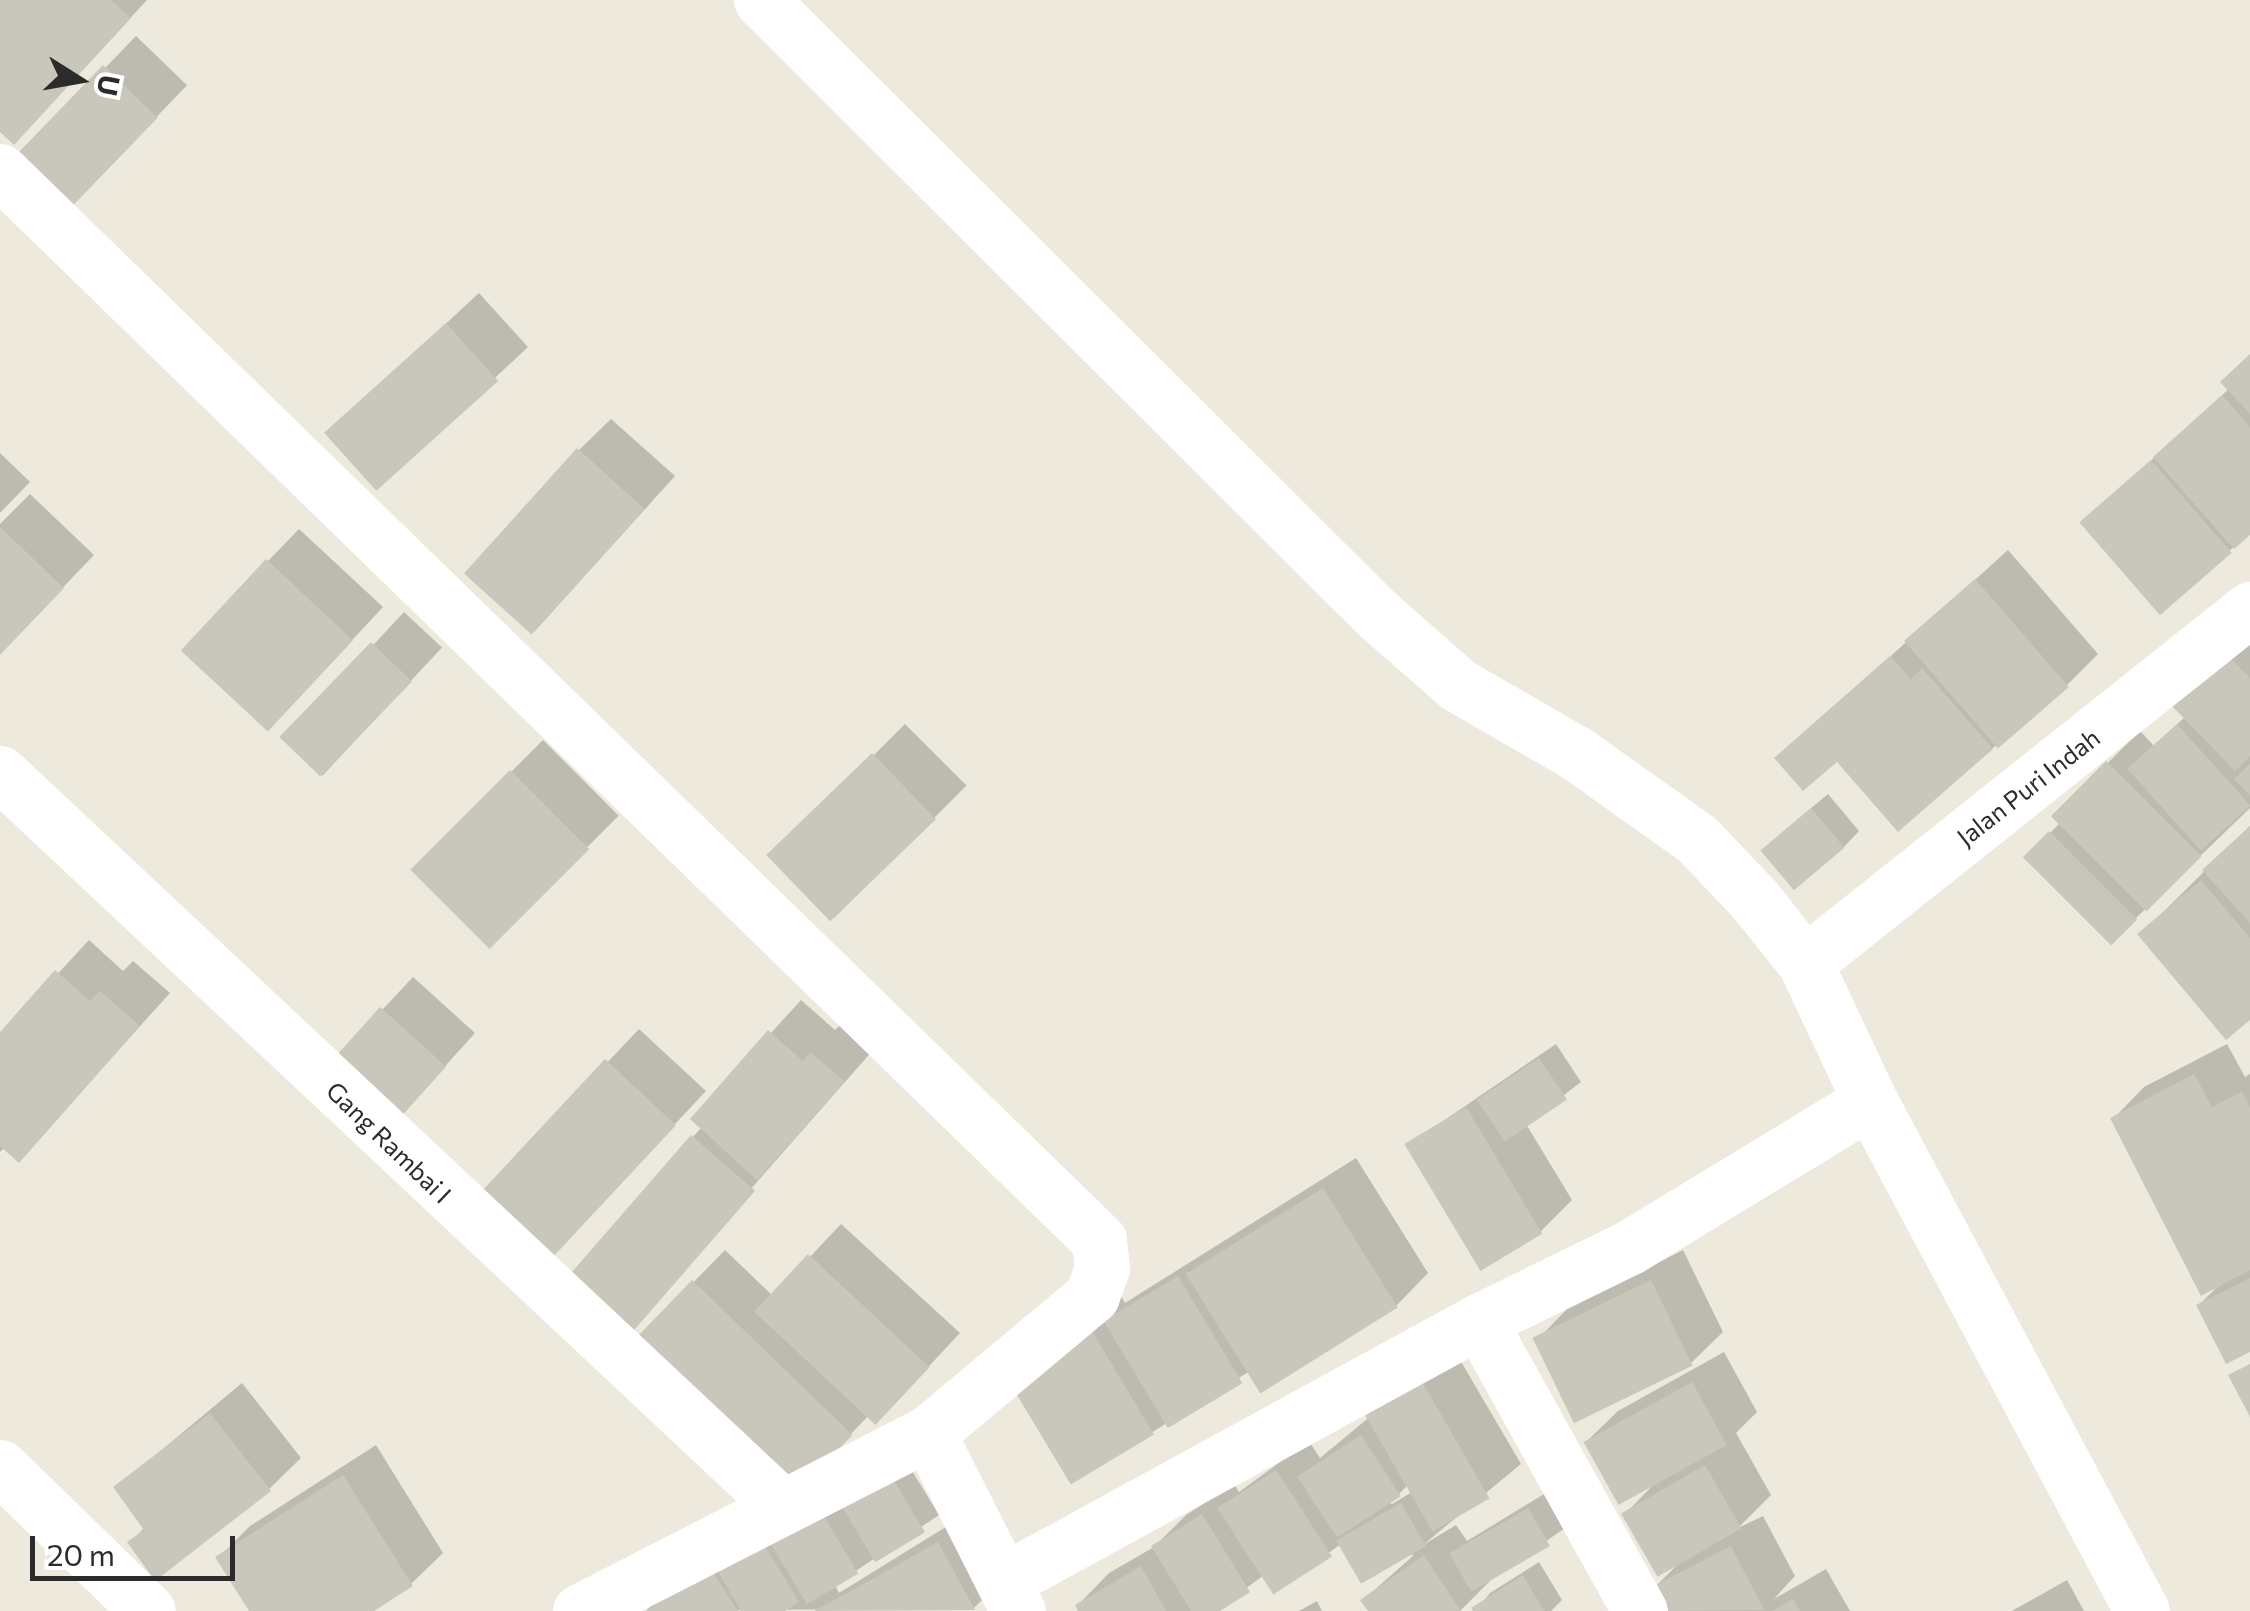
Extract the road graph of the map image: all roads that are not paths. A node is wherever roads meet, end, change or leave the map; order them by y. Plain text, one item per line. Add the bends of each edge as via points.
1 (760, 0) edge
2 (0, 171) edge
3 (2250, 609) edge
4 (0, 772) edge
5 (1805, 962) junction
6 (1870, 1101) junction
7 (1478, 1322) junction
8 (928, 1433) junction
9 (0, 1467) edge
10 (782, 1506) junction
11 (1011, 1596) edge
12 (587, 1610) edge
13 (148, 1611) edge
14 (1640, 1611) edge
15 (2142, 1611) edge

1 - 5 street via 1376,613 1458,685 1576,753 1697,839
2 - 8 street via 1099,1240 1102,1268 1092,1296
3 - 5 street, Jalan Puri Indah
4 - 10 street, Gang Rambai I
5 - 6 street
6 - 7 street via 1630,1248
6 - 15 street
7 - 11 street
7 - 14 street
8 - 10 street
8 - 11 street
9 - 13 street
10 - 12 street

